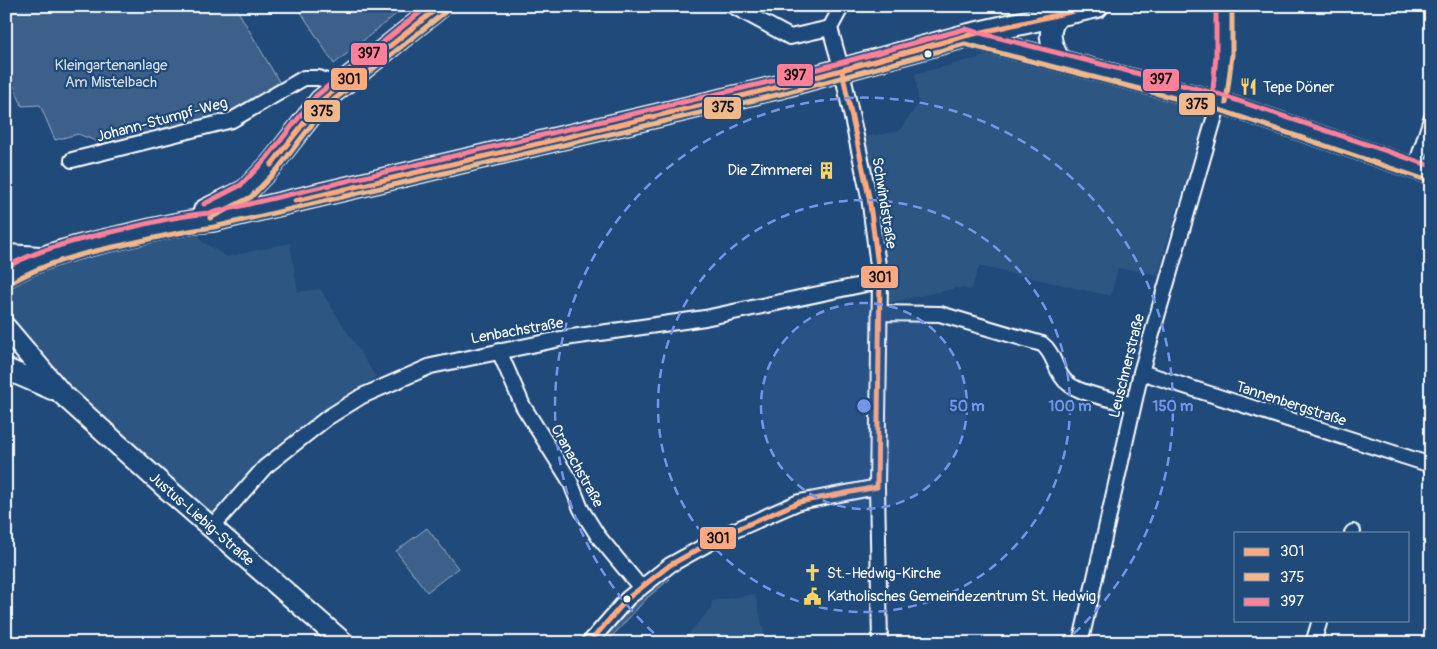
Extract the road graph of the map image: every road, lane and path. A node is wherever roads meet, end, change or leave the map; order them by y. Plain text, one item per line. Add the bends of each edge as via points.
1 (440, 6) edge
2 (733, 6) edge
3 (842, 6) edge
4 (1097, 6) edge
5 (1224, 6) edge
6 (1059, 15) junction
7 (830, 28) junction
8 (974, 39) junction
9 (1059, 59) junction
10 (842, 71) junction
11 (338, 85) junction
12 (1219, 102) junction
13 (1431, 120) edge
14 (72, 160) dead end
15 (271, 165) junction
16 (1423, 172) edge
17 (294, 201) junction
18 (187, 221) junction
19 (6, 255) edge
20 (41, 257) junction
21 (6, 276) edge
22 (880, 281) junction
23 (879, 313) junction
24 (6, 328) edge
25 (499, 351) junction
26 (6, 369) edge
27 (1141, 372) junction
28 (61, 393) junction
29 (1133, 405) junction
30 (1431, 465) edge
31 (877, 487) junction
32 (212, 527) junction
33 (641, 588) junction
34 (1319, 622) edge
35 (344, 643) edge
36 (589, 643) edge
37 (880, 643) edge
38 (1083, 643) edge
39 (1313, 643) edge

1 - 11 main road
2 - 7 street via 790,37
3 - 7 street
4 - 6 main road
5 - 12 street, Leuschnerstraße via 1224,55
6 - 8 main road
6 - 9 main road via 1053,21 1050,33
7 - 10 street, Schwindstraße
8 - 9 main road
8 - 10 main road
9 - 12 main road
10 - 17 main road
10 - 22 street, Schwindstraße via 869,197
11 - 14 street, Johann-Stumpf-Weg via 319,78 304,78 232,120
11 - 15 main road via 313,108
12 - 16 main road
12 - 27 street, Leuschnerstraße
13 - 16 street
15 - 17 main road via 276,183
15 - 18 main road via 246,191
17 - 18 main road via 212,220
18 - 20 main road
19 - 20 main road
20 - 21 main road
22 - 23 street, Schwindstraße
22 - 25 street, Lenbachstraße via 705,318
23 - 29 street via 940,314 1042,344 1048,348 1060,375 1072,388
23 - 31 street, Schwindstraße
24 - 28 main road
25 - 32 street, Lenbachstraße via 431,366 362,396 327,418 265,467
25 - 33 street, Cranachstraße via 523,406 570,481 581,509 598,536
26 - 28 main road
27 - 29 street, Leuschnerstraße
27 - 30 street, Tannenbergstraße
28 - 32 main road, Justus-Liebig-Straße
29 - 38 street, Leuschnerstraße
31 - 33 street via 799,502 768,514 670,565
31 - 37 street, Schwindstraße
32 - 35 main road, Justus-Liebig-Straße
33 - 36 street via 628,598
34 - 39 street

